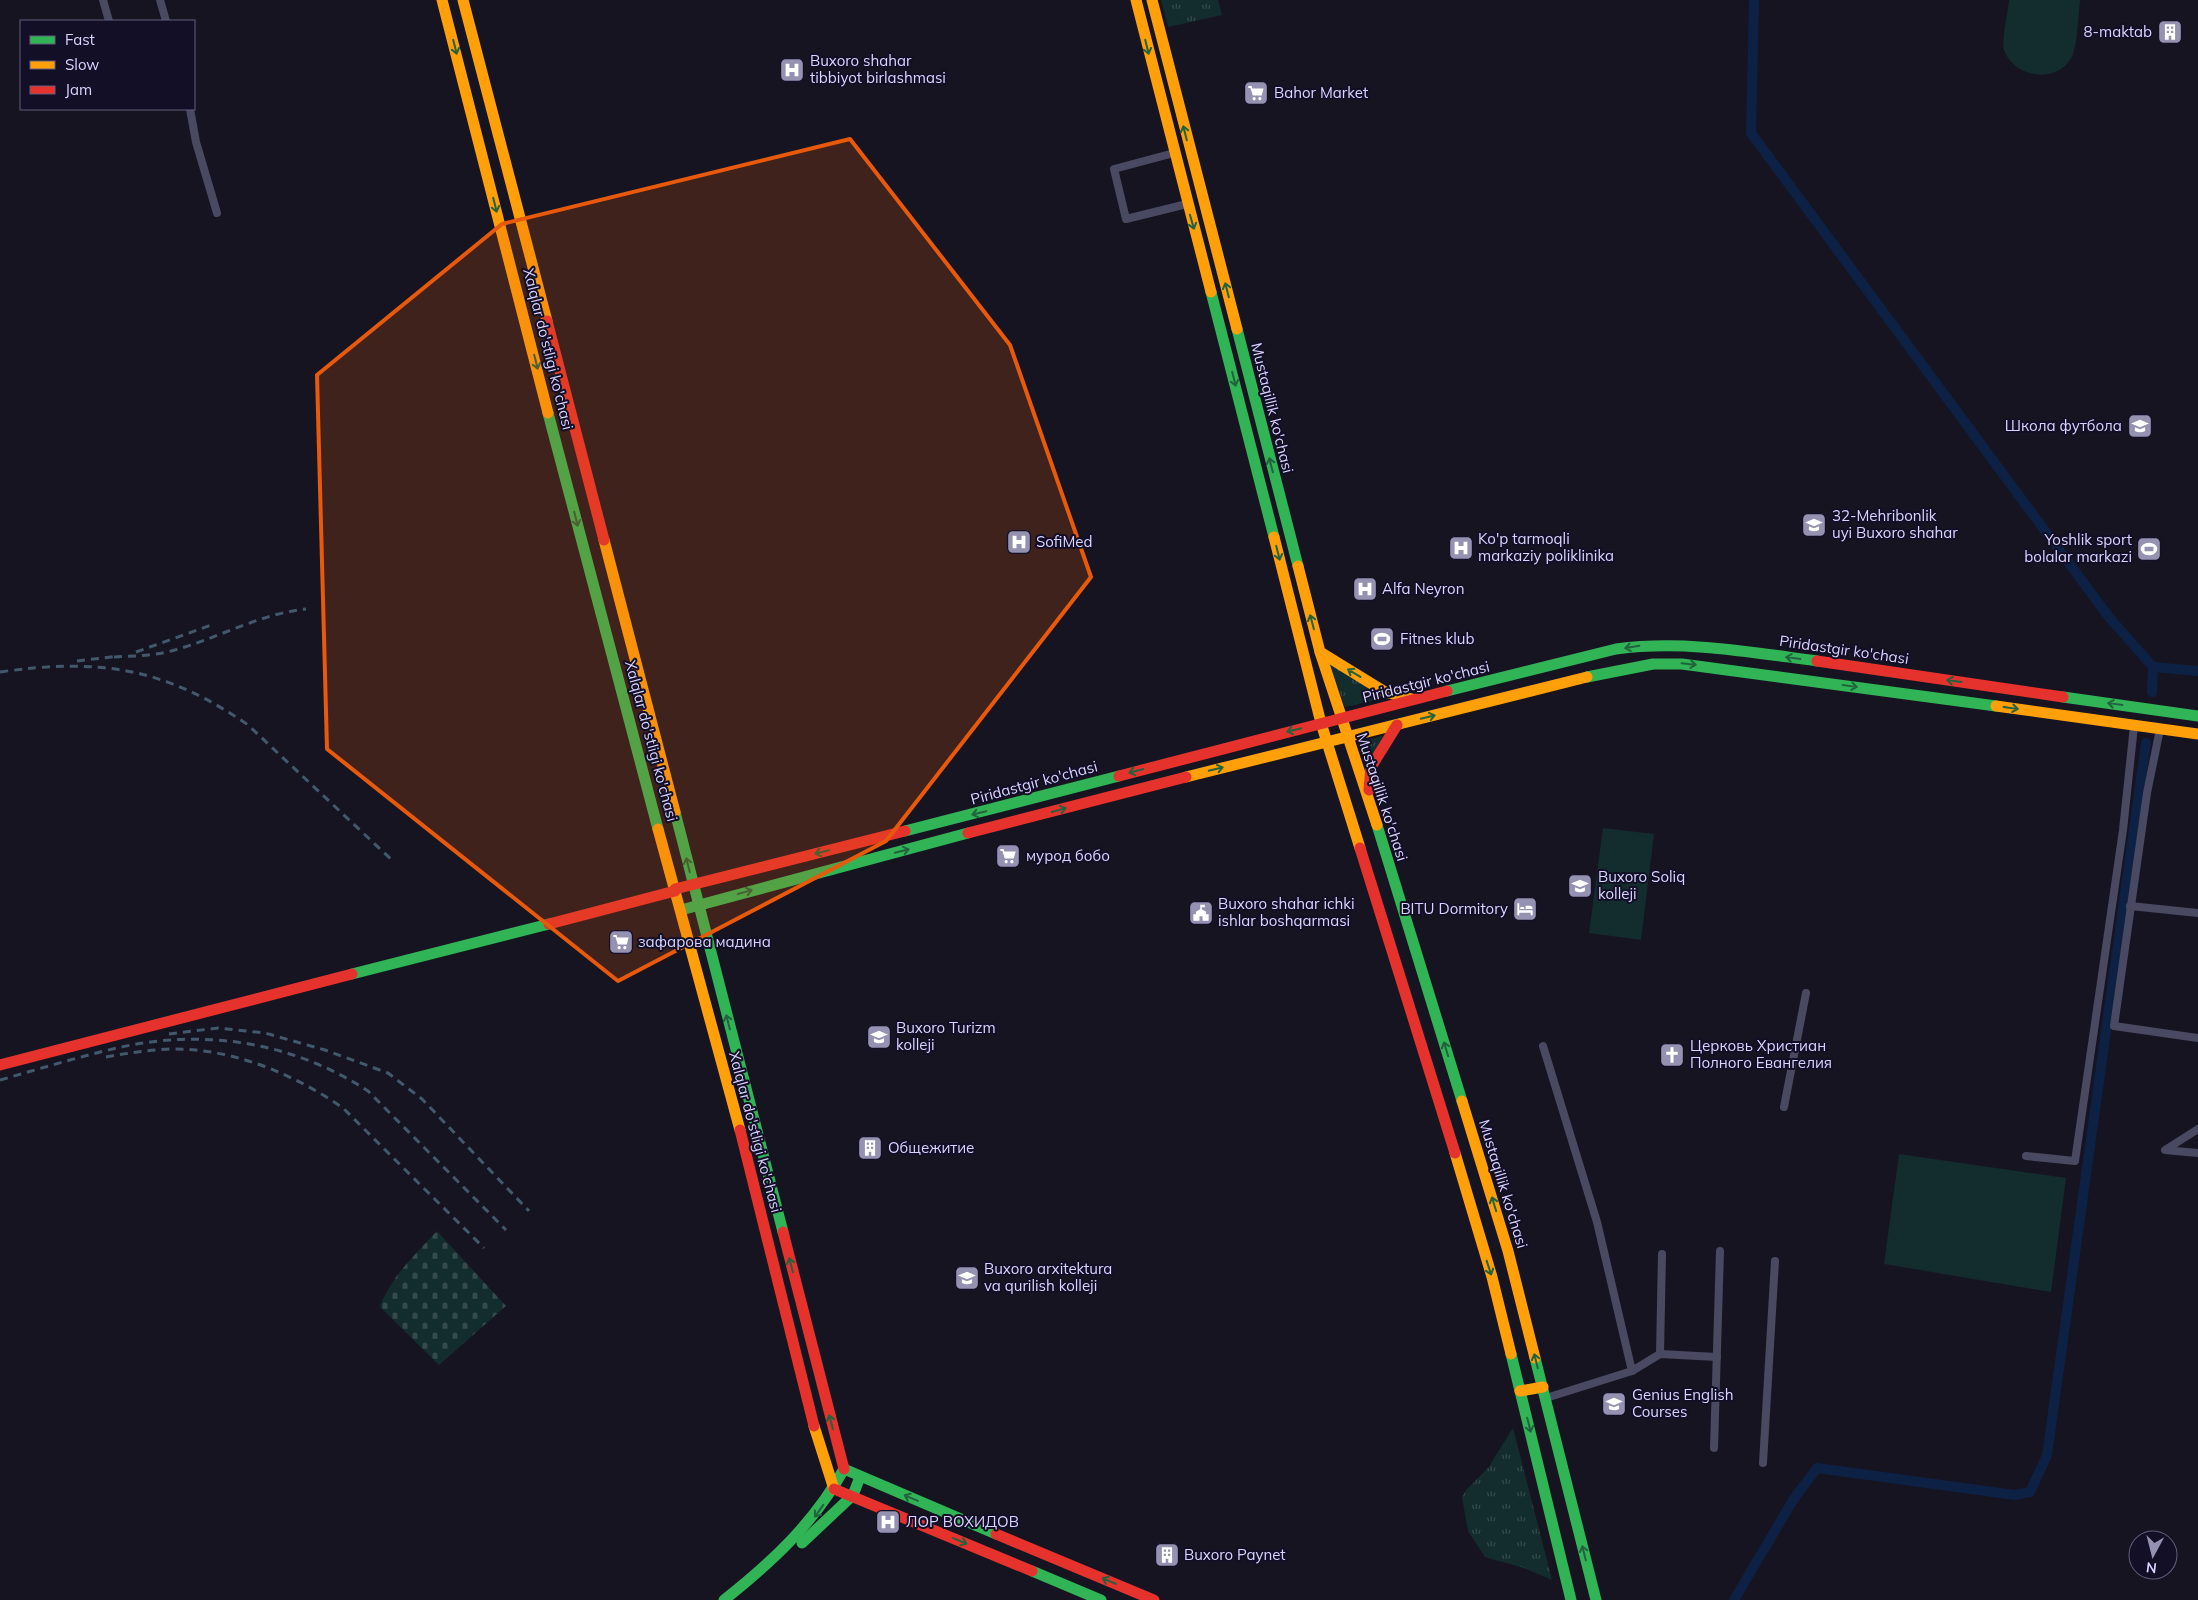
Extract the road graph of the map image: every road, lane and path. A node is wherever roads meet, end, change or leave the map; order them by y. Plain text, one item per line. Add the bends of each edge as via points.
1 (104, 0) edge
2 (160, 0) edge
3 (442, 0) edge
4 (462, 0) edge
5 (1136, 0) edge
6 (1152, 0) edge
7 (1156, 16) junction
8 (109, 20) edge
9 (166, 20) edge
10 (1140, 20) junction
11 (190, 110) edge
12 (1174, 153) junction
13 (1187, 204) junction
14 (217, 213) dead end
15 (1232, 313) junction
16 (1218, 317) junction
17 (1288, 531) junction
18 (1273, 535) junction
19 (1723, 648) junction
20 (1320, 652) junction
21 (1721, 668) junction
22 (1414, 700) junction
23 (2137, 707) junction
24 (2198, 716) edge
25 (1341, 719) junction
26 (1321, 723) junction
27 (1397, 725) junction
28 (2134, 726) junction
29 (2160, 729) junction
30 (2198, 734) edge
31 (1347, 737) junction
32 (1326, 742) junction
33 (1021, 802) junction
34 (1370, 802) junction
35 (1026, 819) junction
36 (693, 884) junction
37 (675, 890) junction
38 (699, 905) junction
39 (2130, 906) junction
40 (681, 910) junction
41 (2198, 913) edge
42 (1806, 993) dead end
43 (2198, 1038) edge
44 (1543, 1046) dead end
45 (0, 1065) edge
46 (1784, 1106) dead end
47 (1467, 1115) junction
48 (1445, 1120) junction
49 (2198, 1129) edge
50 (2198, 1153) edge
51 (2026, 1156) dead end
52 (1720, 1251) dead end
53 (1662, 1254) dead end
54 (1775, 1261) dead end
55 (1660, 1354) junction
56 (1717, 1357) junction
57 (1632, 1371) junction
58 (1520, 1391) junction
59 (1544, 1393) junction
60 (1714, 1448) dead end
61 (1763, 1462) dead end
62 (844, 1469) junction
63 (860, 1477) junction
64 (834, 1489) junction
65 (853, 1495) junction
66 (724, 1600) edge
67 (736, 1600) edge
68 (1101, 1600) edge
69 (1154, 1600) edge
70 (1571, 1600) edge
71 (1596, 1600) edge

1 - 8 street
2 - 9 street
3 -> 37 main road, Xalqlar do'stligi ko'chasi
36 -> 4 main road, Xalqlar do'stligi ko'chasi
5 - 10 main road, Mustaqillik ko'chasi
6 - 7 main road, Mustaqillik ko'chasi
7 - 10 main road
15 -> 7 main road, Mustaqillik ko'chasi
10 -> 12 main road, Mustaqillik ko'chasi
11 - 14 street
12 - 13 main road, Mustaqillik ko'chasi
12 - 13 street via 1114,169 1126,219
13 -> 16 main road, Mustaqillik ko'chasi
15 - 16 main road
17 -> 15 main road, Mustaqillik ko'chasi
16 -> 18 main road, Mustaqillik ko'chasi
17 - 18 main road
20 -> 17 main road, Mustaqillik ko'chasi
18 -> 26 main road, Mustaqillik ko'chasi
19 - 21 main road
19 -> 22 main road, Piridastgir ko'chasi via 1664,643 1633,646
23 -> 19 main road, Piridastgir ko'chasi
22 -> 20 main road via 1385,692
20 - 25 main road, Mustaqillik ko'chasi
27 -> 21 main road via 1618,670 1653,664
21 -> 28 main road
22 - 25 main road, Piridastgir ko'chasi
23 - 24 main road, Piridastgir ko'chasi
23 - 28 main road
25 - 26 main road, Piridastgir ko'chasi
25 - 31 main road, Mustaqillik ko'chasi
26 - 32 main road, Mustaqillik ko'chasi
26 -> 33 main road, Piridastgir ko'chasi
27 - 31 main road
27 - 34 main road via 1371,766 1368,783
28 - 29 main road
28 - 51 street via 2123,830 2075,1161
29 - 30 main road
29 - 39 street
31 - 32 main road
31 - 34 main road, Mustaqillik ko'chasi
35 -> 32 main road
32 - 48 main road, Mustaqillik ko'chasi
33 - 35 main road
33 -> 36 main road, Piridastgir ko'chasi
47 -> 34 main road, Mustaqillik ko'chasi
38 -> 35 main road
36 - 37 main road, Piridastgir ko'chasi
36 - 38 main road, Xalqlar do'stligi ko'chasi
37 - 40 main road, Xalqlar do'stligi ko'chasi
37 - 45 main road, Piridastgir ko'chasi
38 - 40 main road
62 -> 38 main road, Xalqlar do'stligi ko'chasi
39 - 41 street
39 - 43 street via 2114,1026
40 - 64 main road, Xalqlar do'stligi ko'chasi via 821,1452
42 - 46 street
44 - 57 street via 1596,1222
47 - 48 main road
59 -> 47 main road, Mustaqillik ko'chasi via 1508,1251
48 -> 58 main road, Mustaqillik ko'chasi via 1492,1277
49 - 50 street via 2165,1150
52 - 56 street
53 - 55 street
54 - 61 street
55 - 56 street
55 - 57 street
56 - 60 street
57 - 59 street
58 - 59 main road
58 -> 70 main road, Mustaqillik ko'chasi
71 -> 59 main road, Mustaqillik ko'chasi
62 - 63 main road
62 - 64 main road
63 - 65 main road
69 -> 63 main road
64 - 65 main road
64 -> 66 main road via 806,1528 773,1561
65 - 67 main road
65 -> 68 main road

